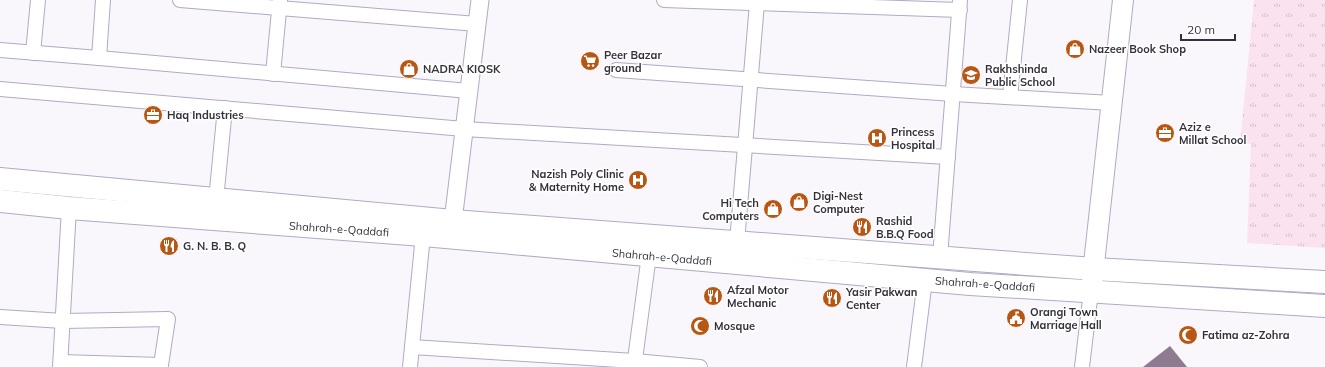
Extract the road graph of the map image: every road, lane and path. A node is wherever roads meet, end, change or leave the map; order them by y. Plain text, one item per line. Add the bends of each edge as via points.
1 (38, 0) edge
2 (103, 0) edge
3 (180, 0) edge
4 (480, 0) edge
5 (664, 0) edge
6 (1020, 0) edge
7 (1123, 0) edge
8 (757, 3) junction
9 (835, 3) edge
10 (279, 4) edge
11 (960, 5) edge
12 (477, 24) junction
13 (0, 50) edge
14 (33, 53) junction
15 (99, 58) junction
16 (616, 70) dead end
17 (273, 74) junction
18 (750, 80) junction
19 (0, 89) edge
20 (469, 91) junction
21 (953, 94) junction
22 (1010, 97) junction
23 (1112, 103) junction
24 (225, 108) junction
25 (464, 129) junction
26 (745, 145) junction
27 (948, 157) junction
28 (0, 179) edge
29 (216, 200) junction
30 (0, 201) edge
31 (69, 208) junction
32 (453, 221) junction
33 (423, 235) junction
34 (736, 242) junction
35 (648, 256) junction
36 (940, 257) junction
37 (1094, 269) junction
38 (925, 280) junction
39 (1325, 282) edge
40 (1091, 292) junction
41 (1325, 306) edge
42 (0, 317) edge
43 (63, 321) junction
44 (412, 347) junction
45 (634, 364) edge
46 (61, 365) edge
47 (410, 367) edge
48 (700, 367) edge
49 (914, 367) edge
50 (1082, 367) edge

1 - 14 street
2 - 15 street
3 - 10 street
4 - 12 street
5 - 8 street
6 - 22 street
7 - 23 main road
8 - 9 street
8 - 18 street
9 - 11 street
10 - 12 street
10 - 17 street
11 - 21 street
12 - 20 street
13 - 14 street
14 - 15 street
15 - 17 street
16 - 18 street
17 - 20 street
18 - 21 street
18 - 26 street
19 - 24 street
20 - 25 street
21 - 22 street
21 - 27 street
22 - 23 street
23 - 37 main road
24 - 25 street
24 - 29 street
25 - 26 street
25 - 32 street
26 - 27 street
26 - 34 street
27 - 36 street
28 - 29 main road, Shahrah-e-Qaddafi
29 - 32 main road, Shahrah-e-Qaddafi
30 - 31 main road, Shahrah-e-Qaddafi
31 - 33 main road, Shahrah-e-Qaddafi
31 - 43 street
32 - 34 main road, Shahrah-e-Qaddafi
33 - 35 main road, Shahrah-e-Qaddafi
33 - 44 street
34 - 36 main road, Shahrah-e-Qaddafi
35 - 38 main road, Shahrah-e-Qaddafi
35 - 45 street
36 - 37 main road, Shahrah-e-Qaddafi
37 - 39 main road, Shahrah-e-Qaddafi
37 - 40 main road
38 - 40 main road, Shahrah-e-Qaddafi
38 - 49 street
40 - 41 main road, Shahrah-e-Qaddafi
40 - 50 street
42 - 43 street
43 - 46 street
43 - 46 street via 168,319 161,365
44 - 45 street
44 - 47 street
45 - 48 street

